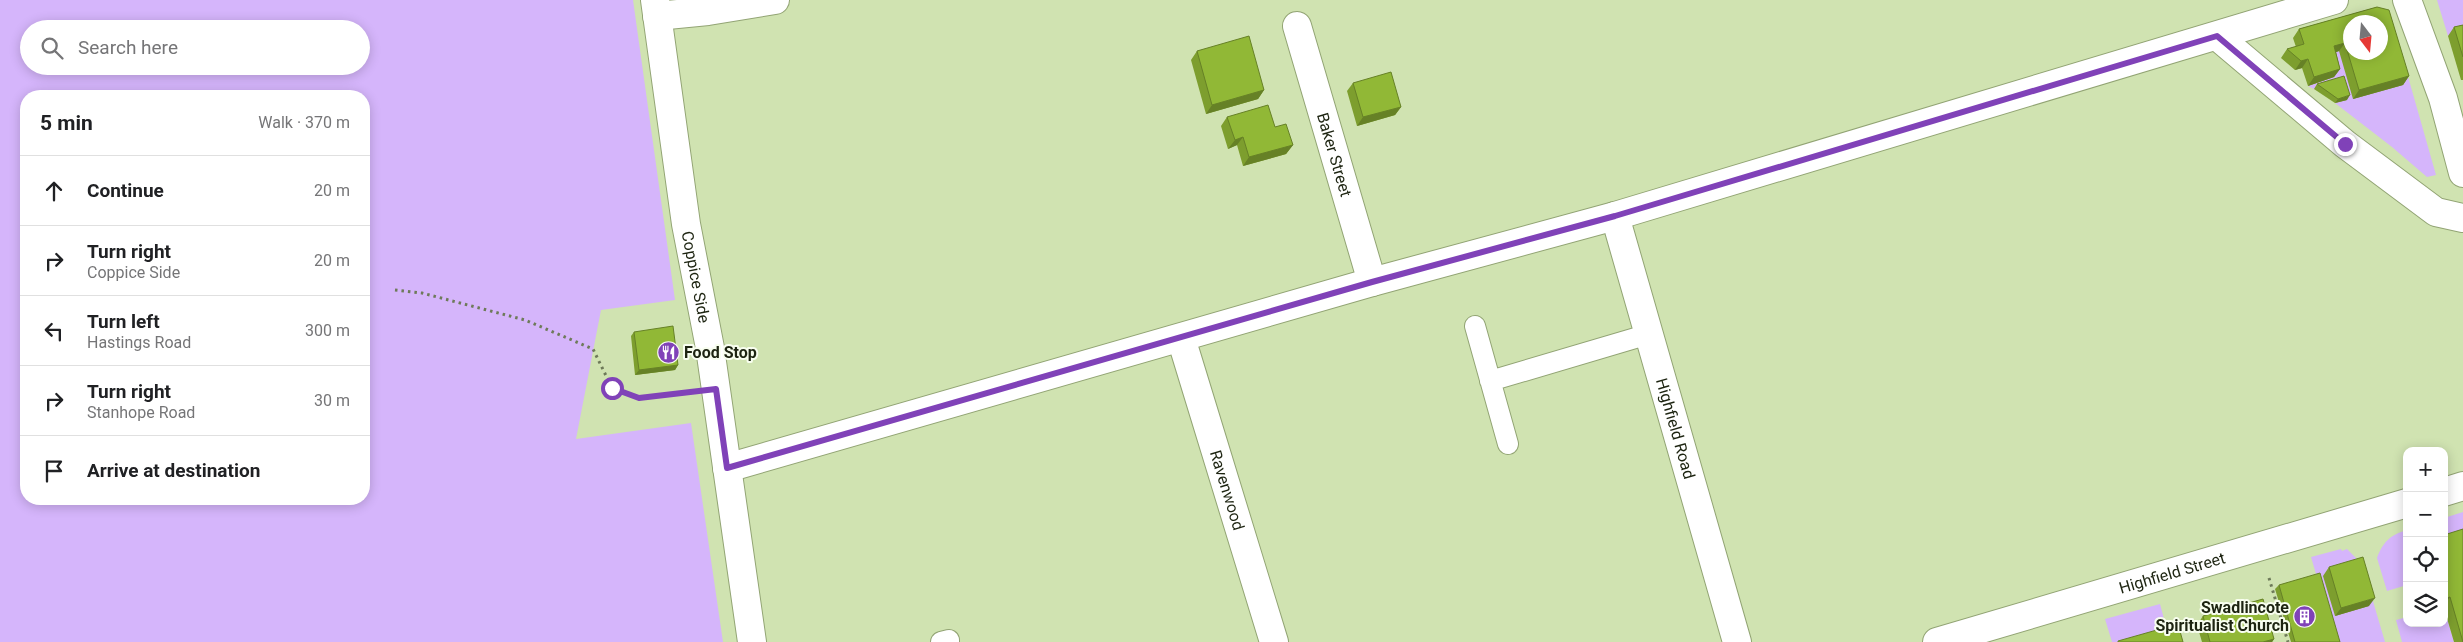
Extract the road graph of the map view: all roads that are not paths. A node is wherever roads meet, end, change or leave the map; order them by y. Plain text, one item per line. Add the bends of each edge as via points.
1 (775, 0) edge
2 (2334, 0) edge
3 (2407, 0) edge
4 (656, 8) edge
5 (1297, 26) dead end
6 (2217, 36) junction
7 (2463, 173) edge
8 (1615, 216) junction
9 (2463, 218) edge
10 (1372, 282) junction
11 (1475, 326) dead end
12 (1649, 334) junction
13 (1181, 338) junction
14 (1490, 381) junction
15 (1508, 444) dead end
16 (727, 468) junction
17 (2463, 486) edge
18 (2448, 491) edge
19 (2403, 504) edge
20 (752, 642) edge
21 (941, 642) edge
22 (949, 642) edge
23 (1274, 642) edge
24 (1737, 642) edge
25 (1937, 642) edge

1 - 4 street via 708,11
2 - 6 street
3 - 7 street via 2443,98
4 - 16 street, Coppice Side via 686,224
5 - 10 street, Baker Street
6 - 8 street
6 - 9 street via 2345,144 2436,212
8 - 10 street
8 - 12 street, Highfield Road
10 - 13 street
11 - 14 lane
12 - 14 lane
12 - 24 street, Highfield Road
13 - 16 street
13 - 23 street, Ravenwood
14 - 15 lane
16 - 20 street, Coppice Side
17 - 18 street
19 - 25 street, Highfield Street
21 - 22 lane

